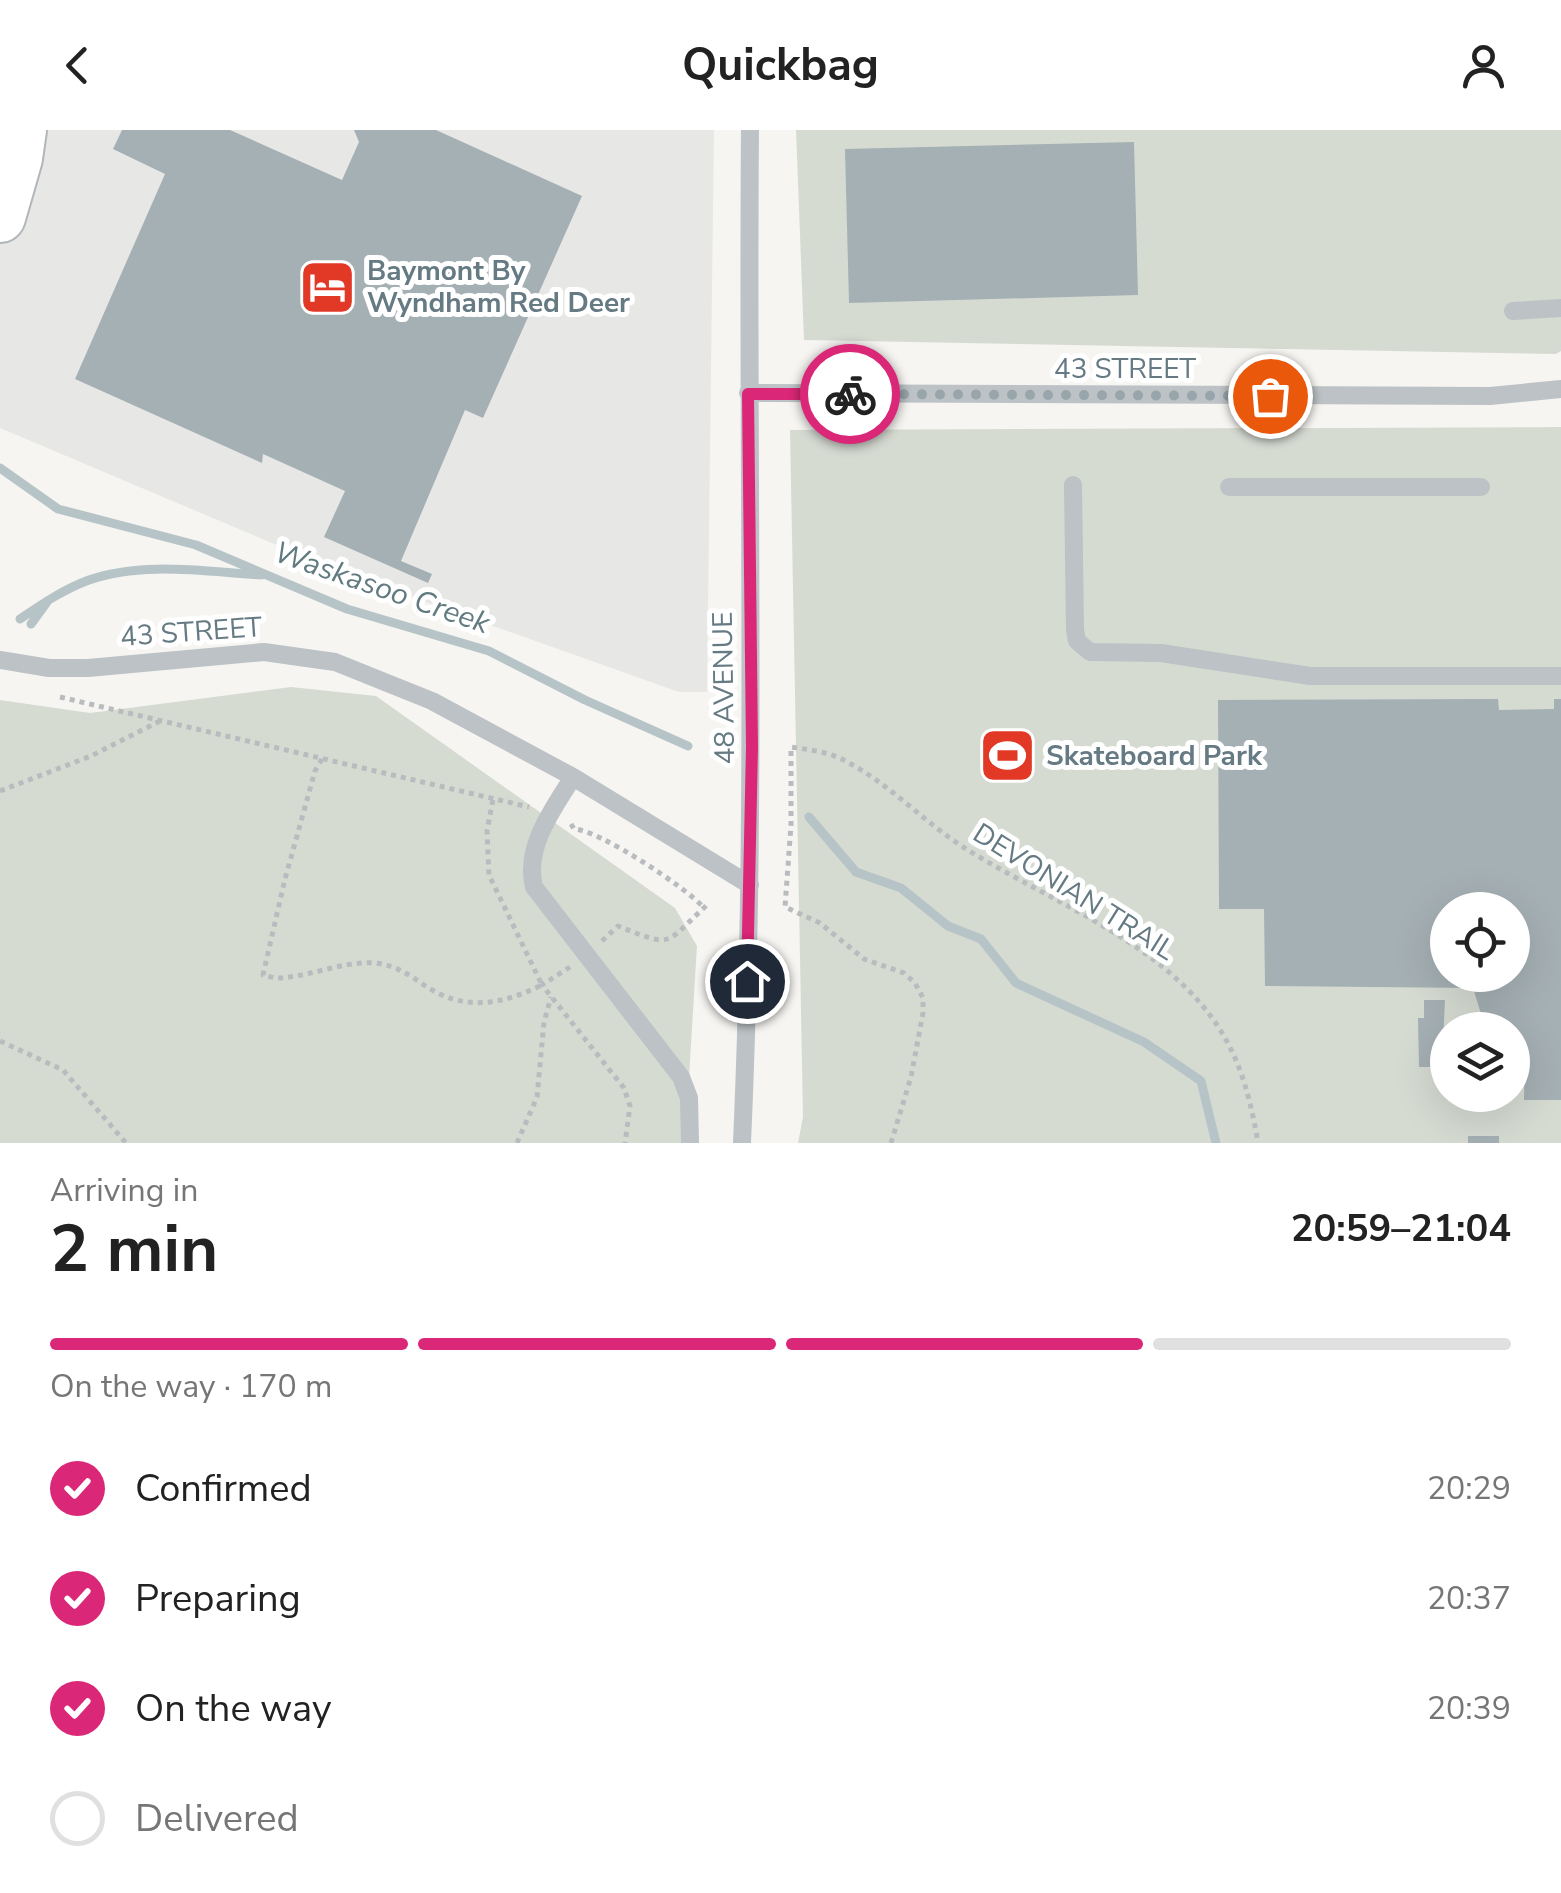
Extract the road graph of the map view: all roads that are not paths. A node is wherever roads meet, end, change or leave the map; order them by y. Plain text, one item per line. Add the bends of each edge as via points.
1 (20, 130) edge
2 (750, 130) edge
3 (0, 217) edge
4 (1561, 308) edge
5 (1513, 311) dead end
6 (1561, 390) edge
7 (748, 394) junction
8 (1074, 485) dead end
9 (1229, 488) dead end
10 (1481, 488) dead end
11 (0, 660) edge
12 (1561, 676) edge
13 (573, 777) junction
14 (750, 885) junction
15 (690, 1143) edge
16 (742, 1143) edge

1 - 3 main road
2 - 7 street, 48 AVENUE
4 - 5 street
6 - 7 street, 43 STREET via 1490,396
7 - 14 street, 48 AVENUE
8 - 12 street via 1075,630 1090,652 1161,653 1310,676
9 - 10 street
11 - 13 street, 43 STREET via 88,668 264,652 335,662 432,701
13 - 14 street, 43 STREET
13 - 15 street via 535,849 534,887 680,1077 690,1098
14 - 16 street, 48 AVENUE

